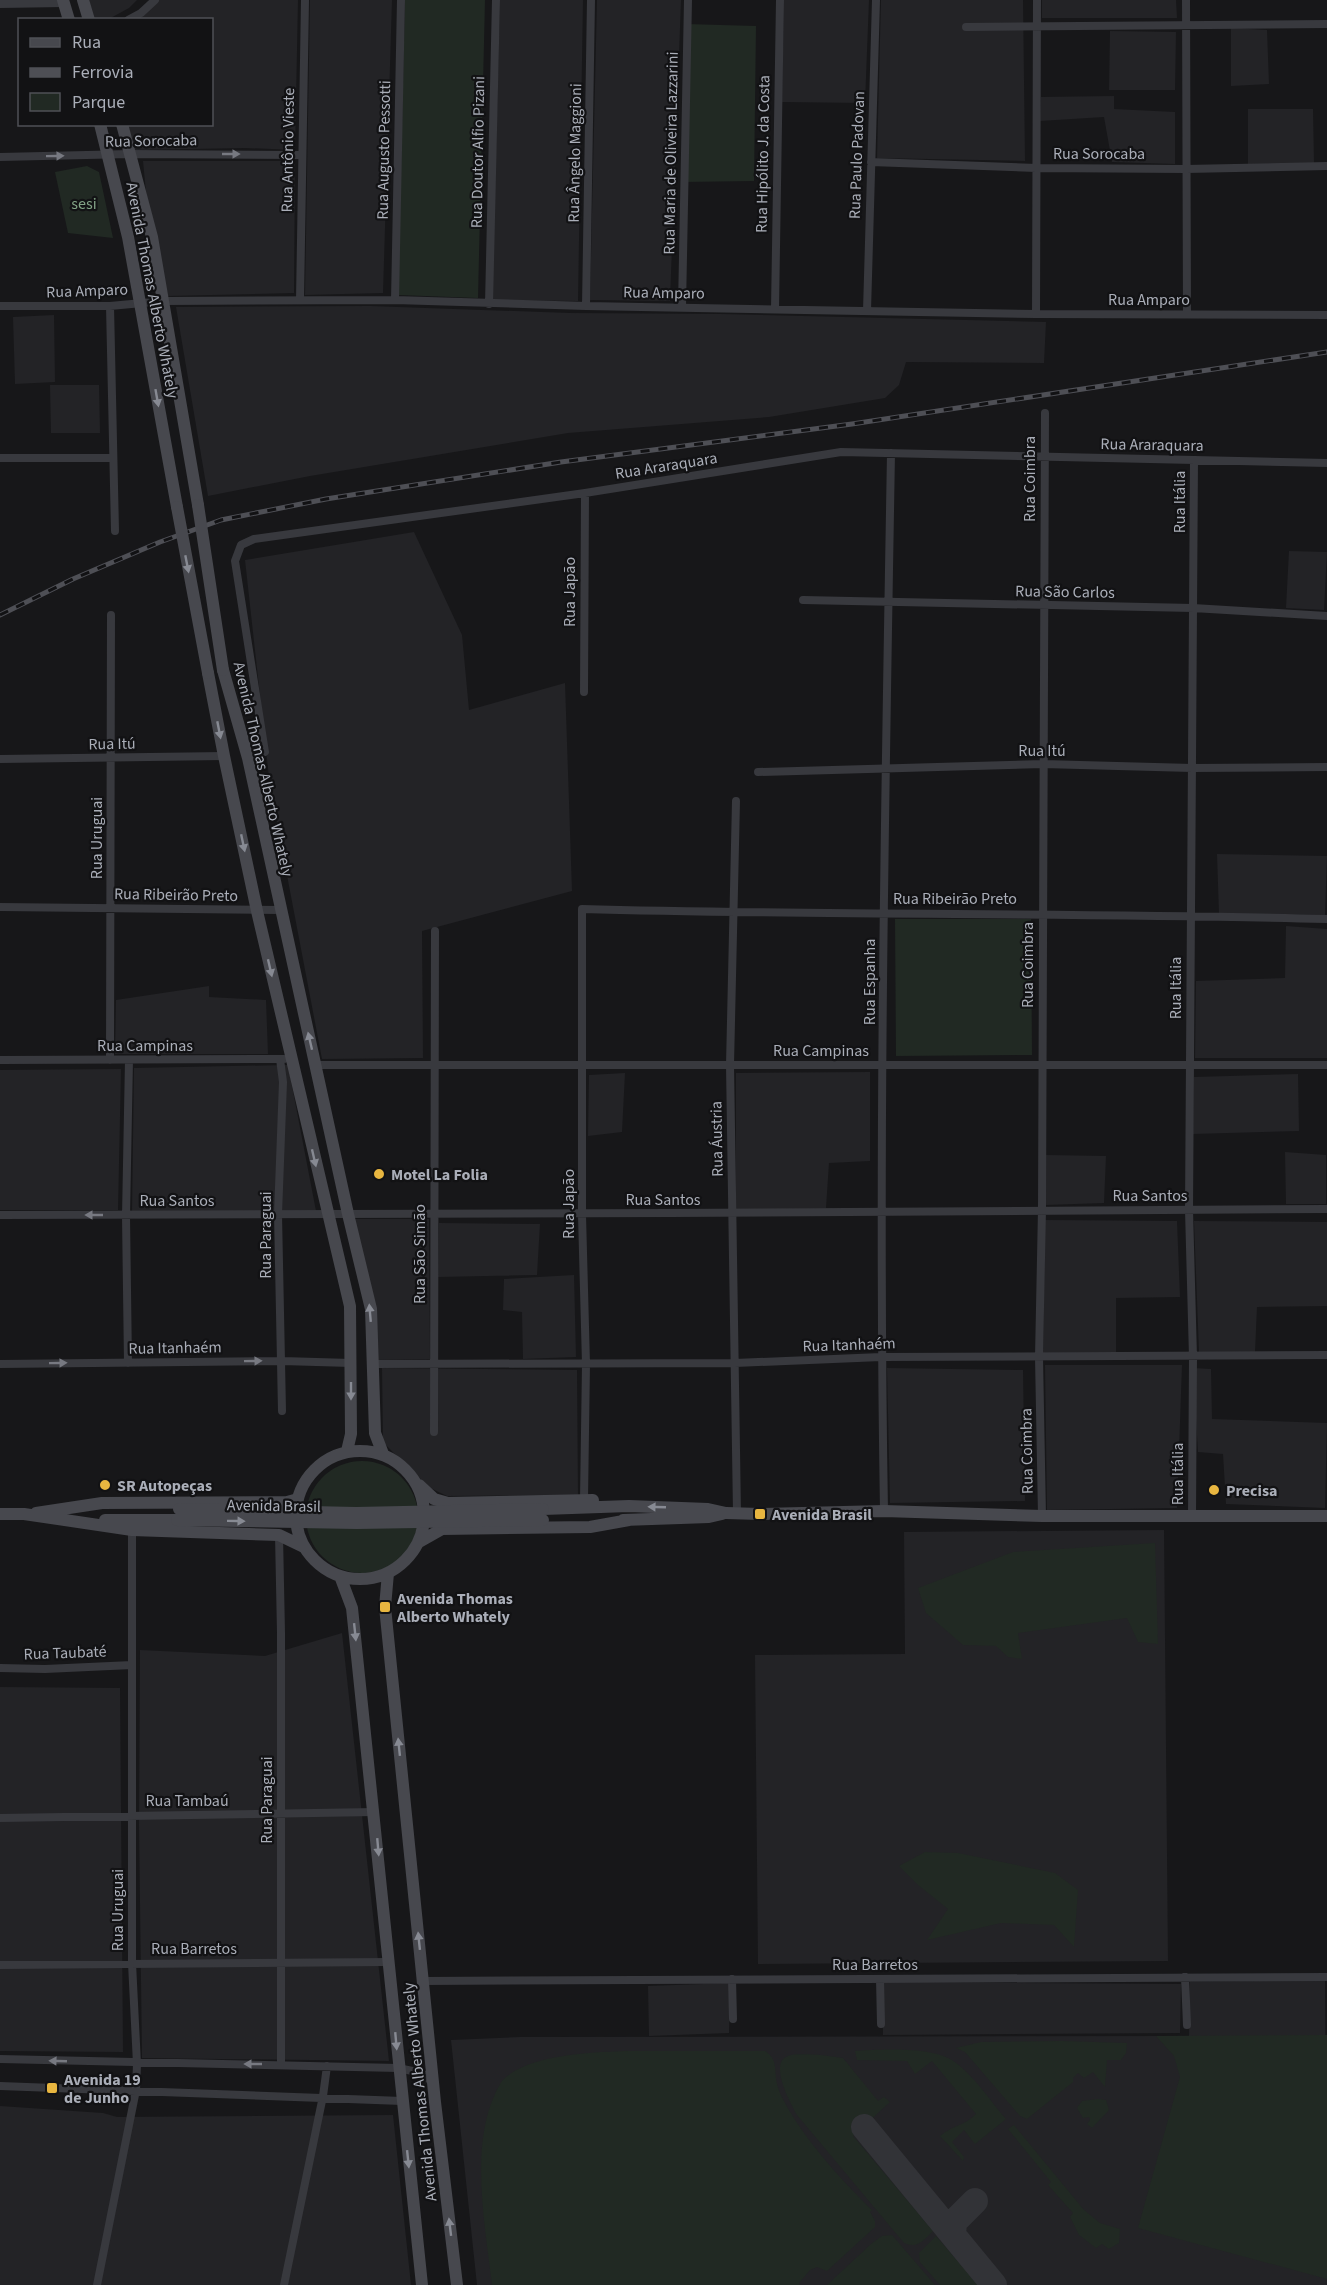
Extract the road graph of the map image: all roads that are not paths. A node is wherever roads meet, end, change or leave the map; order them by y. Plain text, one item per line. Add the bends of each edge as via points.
1 (83, 0) edge
2 (155, 0) edge
3 (305, 0) edge
4 (401, 0) edge
5 (496, 0) edge
6 (591, 0) edge
7 (688, 0) edge
8 (780, 0) edge
9 (876, 0) edge
10 (1036, 0) edge
11 (1186, 0) edge
12 (63, 2) edge
13 (0, 4) edge
14 (68, 18) edge
15 (88, 18) edge
16 (132, 18) edge
17 (1327, 24) edge
18 (1187, 26) junction
19 (966, 27) dead end
20 (1038, 27) junction
21 (101, 126) edge
22 (123, 126) edge
23 (130, 154) junction
24 (302, 155) junction
25 (109, 156) junction
26 (0, 157) edge
27 (871, 162) junction
28 (1327, 166) edge
29 (1036, 168) junction
30 (1186, 169) junction
31 (300, 300) junction
32 (395, 300) junction
33 (164, 301) junction
34 (140, 303) junction
35 (489, 304) junction
36 (0, 306) edge
37 (110, 306) junction
38 (586, 306) junction
39 (682, 307) junction
40 (775, 309) junction
41 (867, 311) junction
42 (1036, 314) junction
43 (1187, 314) junction
44 (1327, 315) edge
45 (1045, 413) dead end
46 (891, 453) junction
47 (1044, 457) junction
48 (0, 458) edge
49 (113, 458) junction
50 (1194, 460) junction
51 (1327, 463) edge
52 (585, 493) junction
53 (115, 531) dead end
54 (803, 600) dead end
55 (888, 602) junction
56 (1044, 605) junction
57 (1193, 608) junction
58 (111, 615) dead end
59 (1327, 616) edge
60 (584, 692) dead end
61 (224, 756) junction
62 (111, 758) junction
63 (248, 758) junction
64 (0, 759) edge
65 (1043, 764) junction
66 (1327, 767) edge
67 (1192, 768) junction
68 (885, 770) junction
69 (758, 772) dead end
70 (736, 801) dead end
71 (0, 907) edge
72 (111, 908) junction
73 (582, 909) joint
74 (280, 910) junction
75 (257, 911) junction
76 (733, 913) junction
77 (1042, 913) junction
78 (884, 914) junction
79 (1191, 915) junction
80 (1327, 920) edge
81 (435, 931) dead end
82 (286, 1059) junction
83 (0, 1060) edge
84 (110, 1060) junction
85 (129, 1060) junction
86 (436, 1064) junction
87 (583, 1064) junction
88 (315, 1065) junction
89 (730, 1065) junction
90 (883, 1065) junction
91 (1041, 1065) junction
92 (1190, 1065) junction
93 (1327, 1065) edge
94 (1042, 1209) junction
95 (1327, 1209) edge
96 (882, 1210) junction
97 (1189, 1210) junction
98 (278, 1214) junction
99 (327, 1214) junction
100 (348, 1214) junction
101 (434, 1214) junction
102 (732, 1214) junction
103 (0, 1215) edge
104 (582, 1215) junction
105 (126, 1216) junction
106 (1327, 1355) edge
107 (881, 1357) junction
108 (1039, 1357) junction
109 (1193, 1357) junction
110 (282, 1361) junction
111 (128, 1363) junction
112 (351, 1363) junction
113 (435, 1363) junction
114 (735, 1363) junction
115 (0, 1364) edge
116 (373, 1364) junction
117 (586, 1364) junction
118 (282, 1411) dead end
119 (434, 1432) dead end
120 (347, 1451) junction
121 (383, 1454) junction
122 (412, 1477) junction
123 (298, 1499) junction
124 (584, 1499) junction
125 (629, 1506) junction
126 (884, 1511) junction
127 (732, 1513) junction
128 (0, 1514) edge
129 (63, 1514) junction
130 (543, 1515) junction
131 (1042, 1516) junction
132 (1192, 1516) junction
133 (1327, 1516) edge
134 (629, 1520) junction
135 (132, 1530) junction
136 (279, 1535) junction
137 (419, 1542) junction
138 (304, 1546) junction
139 (388, 1573) junction
140 (340, 1576) junction
141 (132, 1665) junction
142 (0, 1668) edge
143 (375, 1812) junction
144 (281, 1814) junction
145 (132, 1815) junction
146 (0, 1818) edge
147 (388, 1962) junction
148 (132, 1963) junction
149 (281, 1963) junction
150 (0, 1965) edge
151 (1185, 1977) junction
152 (1327, 1977) edge
153 (880, 1978) junction
154 (732, 1979) junction
155 (423, 1981) junction
156 (733, 2019) dead end
157 (881, 2024) dead end
158 (1187, 2025) dead end
159 (0, 2059) edge
160 (137, 2064) junction
161 (281, 2064) junction
162 (327, 2066) junction
163 (398, 2068) junction
164 (433, 2083) junction
165 (0, 2086) edge
166 (136, 2090) junction
167 (322, 2096) junction
168 (402, 2101) junction
169 (97, 2285) edge
170 (284, 2285) edge
171 (422, 2285) edge
172 (457, 2285) edge

1 - 15 main road
2 - 16 street
3 - 24 street, Rua Antônio Vieste
4 - 32 street, Rua Augusto Pessotti
5 - 35 street, Rua Doutor Alfio Pizani
6 - 38 street, Rua Ângelo Maggioni
7 - 39 street, Rua Maria de Oliveira Lazzarini
8 - 40 street, Rua Hipólito J. da Costa
9 - 27 street, Rua Paulo Padovan
10 - 20 street
11 - 18 street
12 - 13 street
12 - 14 main road
17 - 18 street
18 - 20 street
18 - 30 street
19 - 20 street
20 - 29 street
21 - 25 main road, Avenida Thomas Alberto Whately
22 - 23 main road, Avenida Thomas Alberto Whately
23 -> 24 street, Rua Sorocaba
23 - 25 street, Rua Sorocaba
23 - 33 main road, Avenida Thomas Alberto Whately
24 - 31 street, Rua Antônio Vieste
26 -> 25 street, Rua Sorocaba
25 - 34 main road, Avenida Thomas Alberto Whately
27 - 29 street, Rua Sorocaba
27 - 41 street, Rua Paulo Padovan
28 - 30 street, Rua Sorocaba
29 - 30 street, Rua Sorocaba
29 - 42 street
30 - 43 street
31 - 32 street, Rua Amparo
31 - 33 street, Rua Amparo
32 - 35 street, Rua Amparo
33 - 34 street, Rua Amparo
33 - 63 main road, Avenida Thomas Alberto Whately, bridge via 223,670
34 - 37 street, Rua Amparo
34 -> 61 main road, Avenida Thomas Alberto Whately, bridge
35 - 38 street, Rua Amparo
36 - 37 street, Rua Amparo
37 - 49 street
38 - 39 street, Rua Amparo
39 - 40 street, Rua Amparo
40 - 41 street, Rua Amparo
41 - 42 street, Rua Amparo
42 - 43 street, Rua Amparo
43 - 44 street, Rua Amparo
45 - 47 street, Rua Coimbra
46 - 47 street, Rua Araraquara
46 - 52 street, Rua Araraquara via 841,452
46 - 55 street, Rua Espanha
47 - 50 street, Rua Araraquara
47 - 56 street, Rua Coimbra
48 - 49 street
49 - 53 street
50 - 51 street, Rua Araraquara
50 - 57 street, Rua Itália
52 - 60 street, Rua Japão
52 - 63 street, Rua Araraquara via 254,539 241,545 235,561 265,752
54 - 55 street, Rua São Carlos
55 - 56 street, Rua São Carlos
55 - 68 street, Rua Espanha
56 - 57 street, Rua São Carlos
56 - 65 street, Rua Coimbra
57 - 59 street, Rua São Carlos
57 - 67 street, Rua Itália
58 - 62 street, Rua Uruguai
61 - 62 street, Rua Itú
61 -> 75 main road, Avenida Thomas Alberto Whately
62 - 64 street, Rua Itú
62 - 72 street, Rua Uruguai
63 - 74 main road, Avenida Thomas Alberto Whately
65 - 67 street, Rua Itú
65 - 68 street, Rua Itú
65 - 77 street, Rua Coimbra
66 - 67 street, Rua Itú
67 - 79 street, Rua Itália
68 - 69 street, Rua Itú
68 - 78 street, Rua Espanha
70 - 76 street, Rua Áustria
71 - 72 street, Rua Ribeirão Preto
72 - 75 street, Rua Ribeirão Preto
72 - 84 street, Rua Uruguai
73 - 76 street, Rua Ribeirão Preto
73 - 87 street, Rua Japão
74 - 75 street, Rua Ribeirão Preto
88 -> 74 main road, Avenida Thomas Alberto Whately
75 -> 82 main road, Avenida Thomas Alberto Whately
76 - 78 street, Rua Ribeirão Preto
76 - 89 street, Rua Áustria
77 - 78 street, Rua Ribeirão Preto
77 - 79 street, Rua Ribeirão Preto
77 - 91 street, Rua Coimbra
78 - 90 street, Rua Espanha
79 - 80 street, Rua Ribeirão Preto
79 - 92 street, Rua Itália
81 - 86 street, Rua São Simão
82 - 85 street, Rua Campinas
82 - 98 street, Rua Paraguai
82 -> 99 main road, Avenida Thomas Alberto Whately
83 - 84 street, Rua Campinas
84 - 85 street, Rua Campinas
85 - 105 street
86 - 87 street, Rua Campinas
86 - 88 street, Rua Campinas
86 - 101 street, Rua São Simão
87 - 89 street, Rua Campinas
87 - 104 street, Rua Japão
88 - 100 main road, Avenida Thomas Alberto Whately
89 - 90 street, Rua Campinas
89 - 102 street, Rua Áustria
90 - 91 street, Rua Campinas
90 - 96 street, Rua Espanha
91 - 92 street, Rua Campinas
91 - 94 street, Rua Coimbra
92 - 93 street, Rua Campinas
92 - 97 street, Rua Itália
94 - 96 street, Rua Santos
94 - 97 street, Rua Santos
94 - 108 street, Rua Coimbra
95 - 97 street, Rua Santos
96 - 102 street, Rua Santos
96 - 107 street, Rua Espanha
97 - 109 street, Rua Itália
98 - 99 street, Rua Santos
98 - 105 street, Rua Santos
98 - 110 street, Rua Paraguai
99 - 100 street, Rua Santos
99 - 112 main road, Avenida Thomas Alberto Whately via 350,1306
100 - 101 street, Rua Santos
116 -> 100 main road, Avenida Thomas Alberto Whately via 371,1309
101 - 104 street, Rua Santos
101 - 113 street, Rua São Simão
102 - 104 street, Rua Santos
102 - 114 street, Rua Áustria
105 -> 103 street, Rua Santos
104 - 117 street, Rua Japão
105 - 111 street
106 - 109 street, Rua Itanhaém
107 - 108 street, Rua Itanhaém
107 - 114 street, Rua Itanhaém
107 - 126 street, Rua Espanha
108 - 109 street, Rua Itanhaém
108 - 131 street, Rua Coimbra
109 - 132 street, Rua Itália
111 -> 110 street, Rua Itanhaém
110 - 112 street, Rua Itanhaém
110 - 118 street, Rua Paraguai
115 -> 111 street, Rua Itanhaém
112 -> 120 main road, Avenida Thomas Alberto Whately via 351,1434
113 - 116 street, Rua Itanhaém
113 - 117 street, Rua Itanhaém
113 - 119 street, Rua São Simão
114 - 117 street, Rua Itanhaém
114 - 127 street, Rua Áustria
116 - 121 main road, Avenida Thomas Alberto Whately via 375,1433
117 - 124 street, Rua Japão
120 - 121 main road
120 - 123 main road via 315,1468
121 - 122 main road
122 - 124 main road, Avenida Brasil via 434,1499 448,1503
122 - 137 main road via 424,1508
123 - 129 main road, Avenida Brasil via 102,1503
123 - 138 main road via 296,1516
124 - 125 main road, Avenida Brasil
127 -> 125 main road, Avenida Brasil
125 - 130 main road, Avenida Brasil
126 - 127 main road, Avenida Brasil
126 - 131 main road, Avenida Brasil
127 - 134 main road, Avenida Brasil
128 - 129 main road, Avenida Brasil
129 - 130 main road, Avenida Brasil, bridge
129 - 135 main road, Avenida Brasil
130 - 134 main road, Avenida Brasil
131 - 132 main road, Avenida Brasil
132 - 133 main road, Avenida Brasil
134 - 137 main road, Avenida Brasil via 590,1527 442,1529
135 - 136 main road, Avenida Brasil
135 - 141 street, Rua Uruguai
136 - 138 main road, Avenida Brasil
136 - 144 street, Rua Paraguai
137 - 139 main road via 406,1560
138 - 140 main road via 320,1564
139 - 140 main road via 364,1579
155 -> 139 main road, Avenida Thomas Alberto Whately via 385,1607
140 -> 143 main road, Avenida Thomas Alberto Whately via 352,1608
141 - 142 street, Rua Taubaté
141 - 145 street, Rua Uruguai
143 - 144 street, Rua Tambaú
143 -> 147 main road, Avenida Thomas Alberto Whately
144 - 145 street, Rua Tambaú
144 - 149 street, Rua Paraguai
145 - 146 street, Rua Tambaú
145 - 148 street, Rua Uruguai
147 - 149 street, Rua Barretos
147 -> 163 main road, Avenida Thomas Alberto Whately
148 - 149 street, Rua Barretos
148 - 150 street, Rua Barretos
148 - 160 street, Rua Uruguai
149 - 161 street, Rua Paraguai
151 - 152 street, Rua Barretos
151 - 153 street, Rua Barretos
151 - 158 street
153 - 154 street, Rua Barretos
153 - 157 street
154 - 155 street, Rua Barretos
154 - 156 street
155 - 164 main road, Avenida Thomas Alberto Whately
160 -> 159 street
161 -> 160 street
160 - 166 street, Rua Uruguai
161 - 162 street
162 - 163 street
162 - 167 street
163 - 164 street via 422,2073
163 - 168 main road, Avenida Thomas Alberto Whately
172 -> 164 main road, Avenida Thomas Alberto Whately
165 - 166 street
166 - 167 street
166 - 169 street, Rua Uruguai
167 - 168 street
167 - 170 street
168 -> 171 main road, Avenida Thomas Alberto Whately

